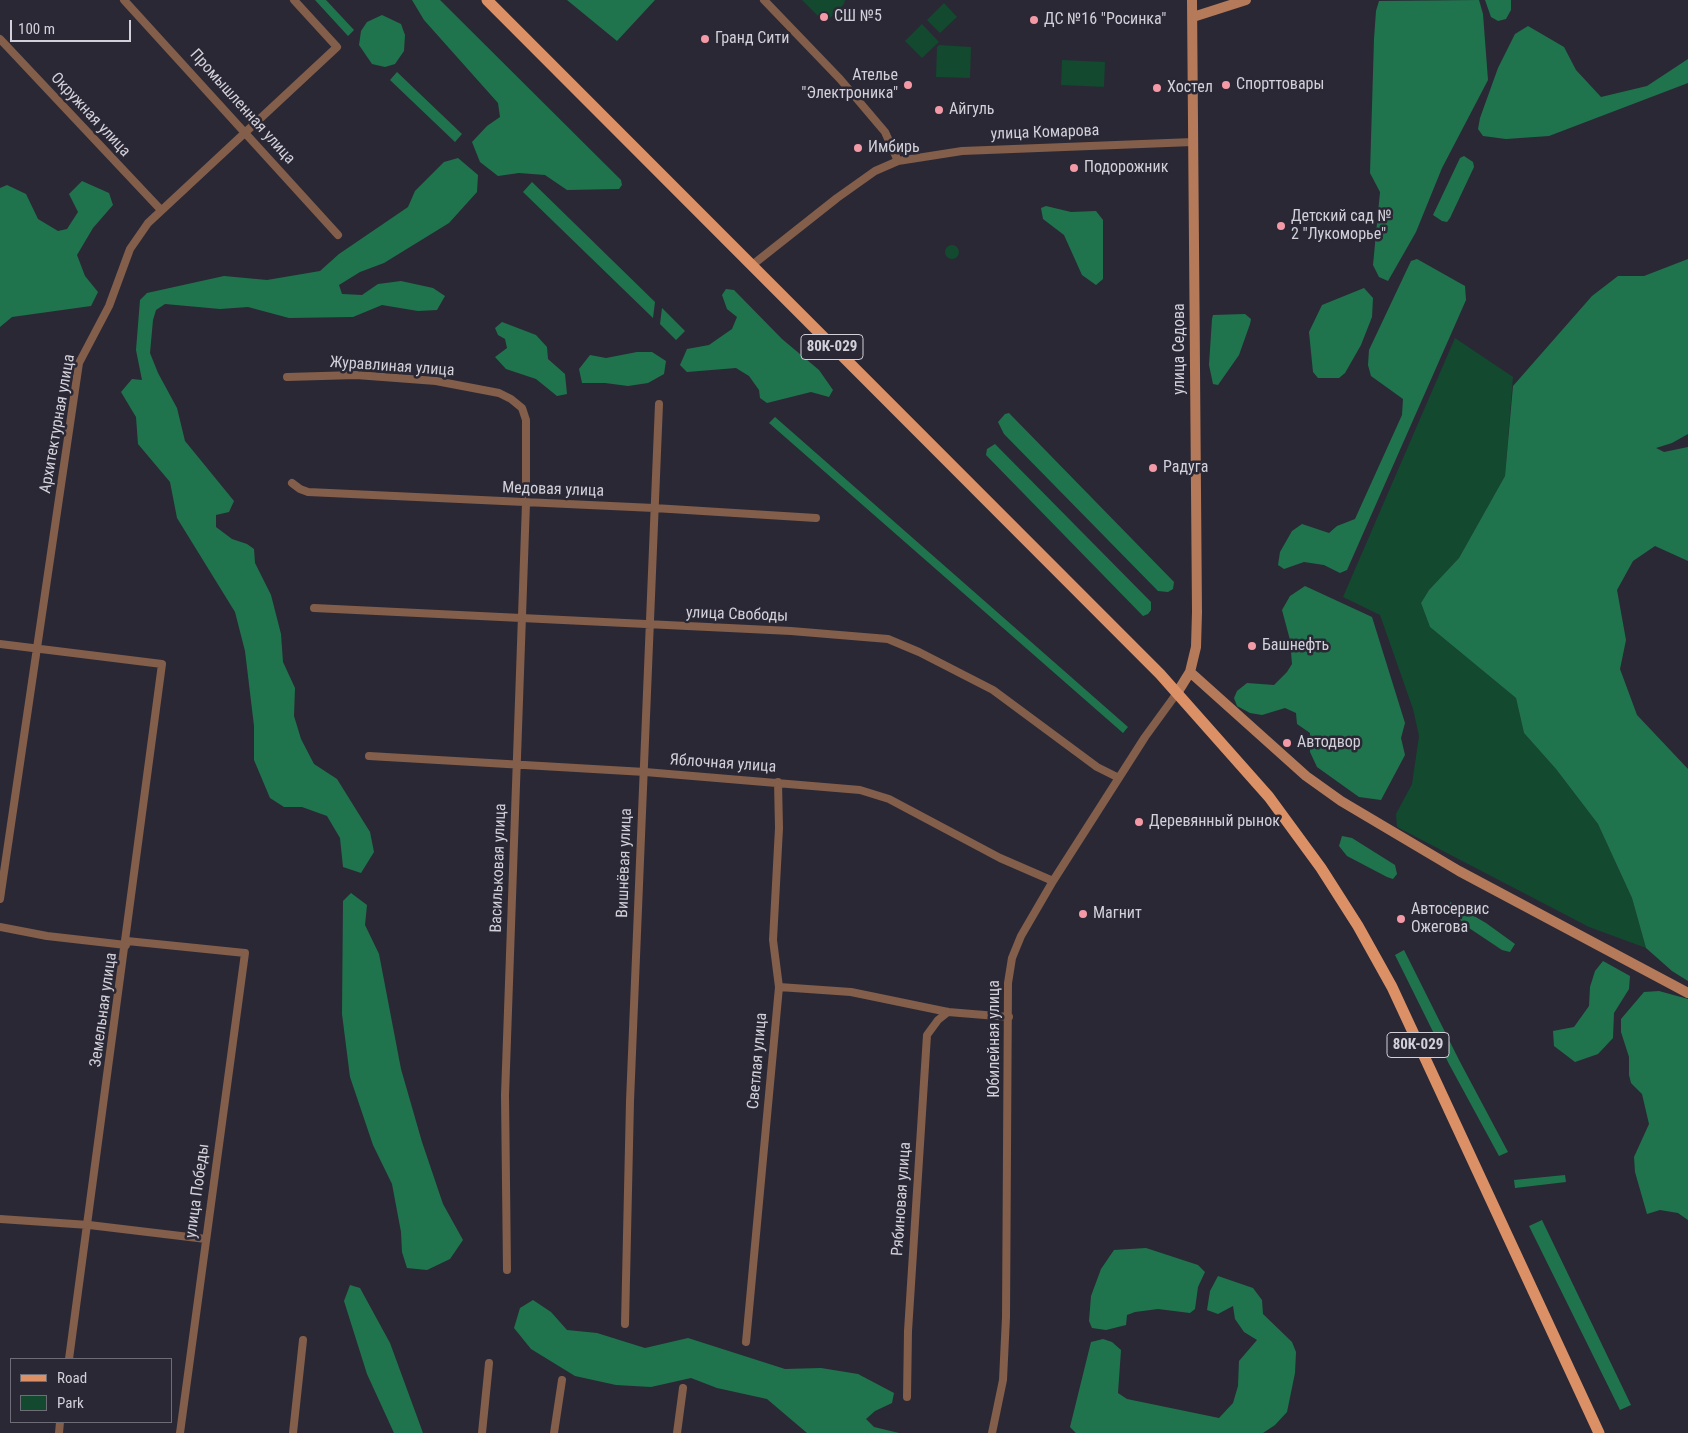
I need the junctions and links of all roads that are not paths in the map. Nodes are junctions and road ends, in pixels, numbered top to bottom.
1 (124, 0) edge
2 (294, 0) edge
3 (487, 0) edge
4 (764, 0) edge
5 (1192, 0) edge
6 (1246, 0) edge
7 (1193, 17) junction
8 (0, 39) edge
9 (246, 131) junction
10 (1194, 142) junction
11 (898, 161) junction
12 (161, 210) junction
13 (338, 234) dead end
14 (751, 266) junction
15 (287, 377) dead end
16 (659, 404) dead end
17 (527, 466) joint
18 (292, 483) dead end
19 (526, 503) junction
20 (654, 508) junction
21 (816, 518) dead end
22 (314, 608) dead end
23 (522, 620) junction
24 (651, 625) junction
25 (0, 644) edge
26 (36, 648) junction
27 (1190, 672) junction
28 (1177, 693) junction
29 (369, 756) dead end
30 (516, 765) junction
31 (645, 772) junction
32 (1119, 778) junction
33 (778, 782) junction
34 (1053, 881) junction
35 (0, 899) edge
36 (0, 927) edge
37 (126, 943) junction
38 (779, 987) junction
39 (1688, 993) edge
40 (948, 1012) junction
41 (1009, 1016) junction
42 (0, 1219) edge
43 (89, 1225) junction
44 (206, 1239) junction
45 (507, 1270) dead end
46 (625, 1324) dead end
47 (303, 1340) dead end
48 (746, 1342) dead end
49 (70, 1358) edge
50 (489, 1363) dead end
51 (562, 1380) dead end
52 (683, 1388) dead end
53 (907, 1397) dead end
54 (180, 1433) edge
55 (293, 1433) edge
56 (482, 1433) edge
57 (554, 1433) edge
58 (677, 1433) edge
59 (992, 1433) edge
60 (1599, 1433) edge

1 - 9 street, Промышленная улица
2 - 9 street, Архитектурная улица
3 - 14 main road, 80К-029
4 - 11 street
5 - 7 main road, улица Седова
6 - 7 main road
7 - 10 main road, улица Седова
8 - 12 street, Окружная улица
9 - 12 street, Архитектурная улица
9 - 13 street, Промышленная улица
10 - 11 street, улица Комарова
10 - 27 main road, улица Седова
11 - 14 street, улица Комарова
12 - 26 street, Архитектурная улица
14 - 28 main road, 80К-029
15 - 17 street, Журавлиная улица
16 - 20 street, Вишнёвая улица
17 - 19 street, Васильковая улица
18 - 19 street, Медовая улица
19 - 20 street, Медовая улица
19 - 23 street, Васильковая улица
20 - 21 street, Медовая улица
20 - 24 street, Вишнёвая улица
22 - 23 street, улица Свободы
23 - 24 street, улица Свободы
23 - 30 street, Васильковая улица
24 - 31 street, Вишнёвая улица
24 - 32 street, улица Свободы
25 - 26 street
26 - 35 street, Архитектурная улица
26 - 37 street, Земельная улица
27 - 28 main road, улица Седова
27 - 39 main road
28 - 32 street, Юбилейная улица
28 - 60 main road, 80К-029
29 - 30 street, Яблочная улица
30 - 31 street, Яблочная улица
30 - 45 street, Васильковая улица
31 - 33 street, Яблочная улица
31 - 46 street, Вишнёвая улица
32 - 34 street, Юбилейная улица
33 - 34 street, Яблочная улица
33 - 38 street, Светлая улица
34 - 41 street, Юбилейная улица
36 - 37 street
37 - 43 street, Земельная улица
37 - 44 street, улица Победы
38 - 40 street
38 - 48 street, Светлая улица
40 - 41 street
40 - 53 street, Рябиновая улица
41 - 59 street, Юбилейная улица
42 - 43 street
43 - 44 street
43 - 49 street, Земельная улица
44 - 54 street, улица Победы
47 - 55 street
50 - 56 street
51 - 57 street
52 - 58 street

